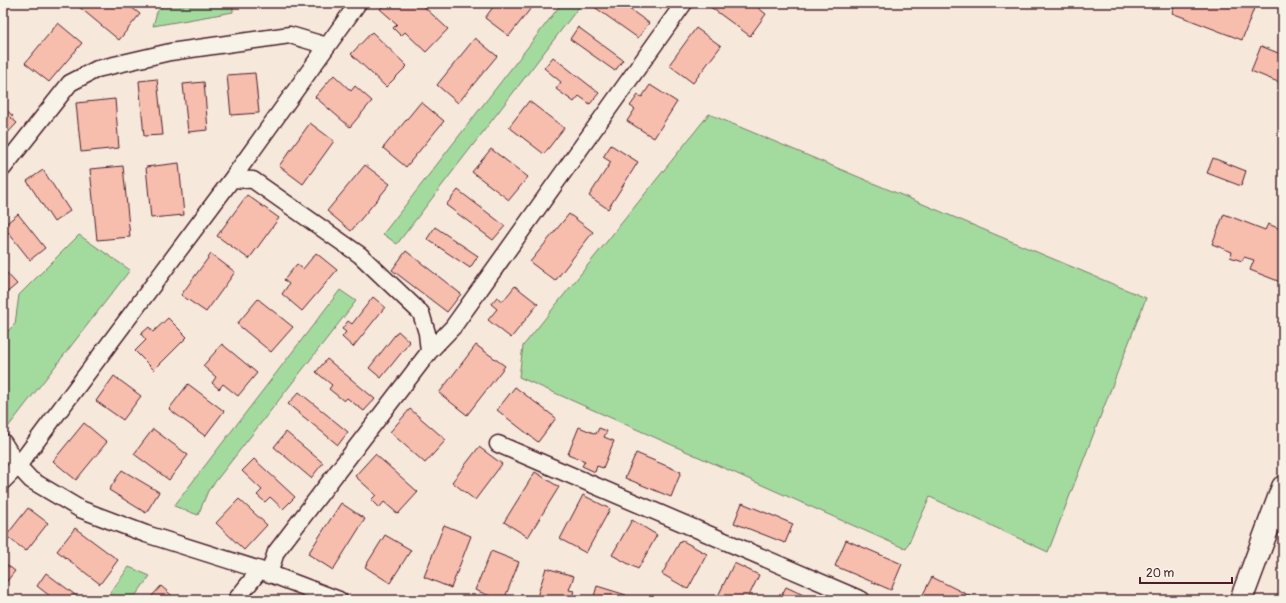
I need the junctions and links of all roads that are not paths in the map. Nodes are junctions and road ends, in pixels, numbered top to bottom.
1 (358, 3) edge
2 (684, 3) edge
3 (327, 46) junction
4 (3, 168) edge
5 (232, 179) junction
6 (429, 352) junction
7 (3, 442) edge
8 (498, 444) dead end
9 (18, 466) junction
10 (3, 481) edge
11 (1283, 487) edge
12 (264, 572) junction
13 (236, 600) edge
14 (339, 600) edge
15 (862, 600) edge
16 (1241, 600) edge

1 - 3 lane
2 - 6 lane
3 - 4 lane
3 - 5 lane
5 - 6 lane
5 - 9 lane
6 - 12 lane
7 - 9 lane
8 - 15 lane
9 - 10 lane
9 - 12 lane
11 - 16 main road
12 - 13 lane
12 - 14 lane

